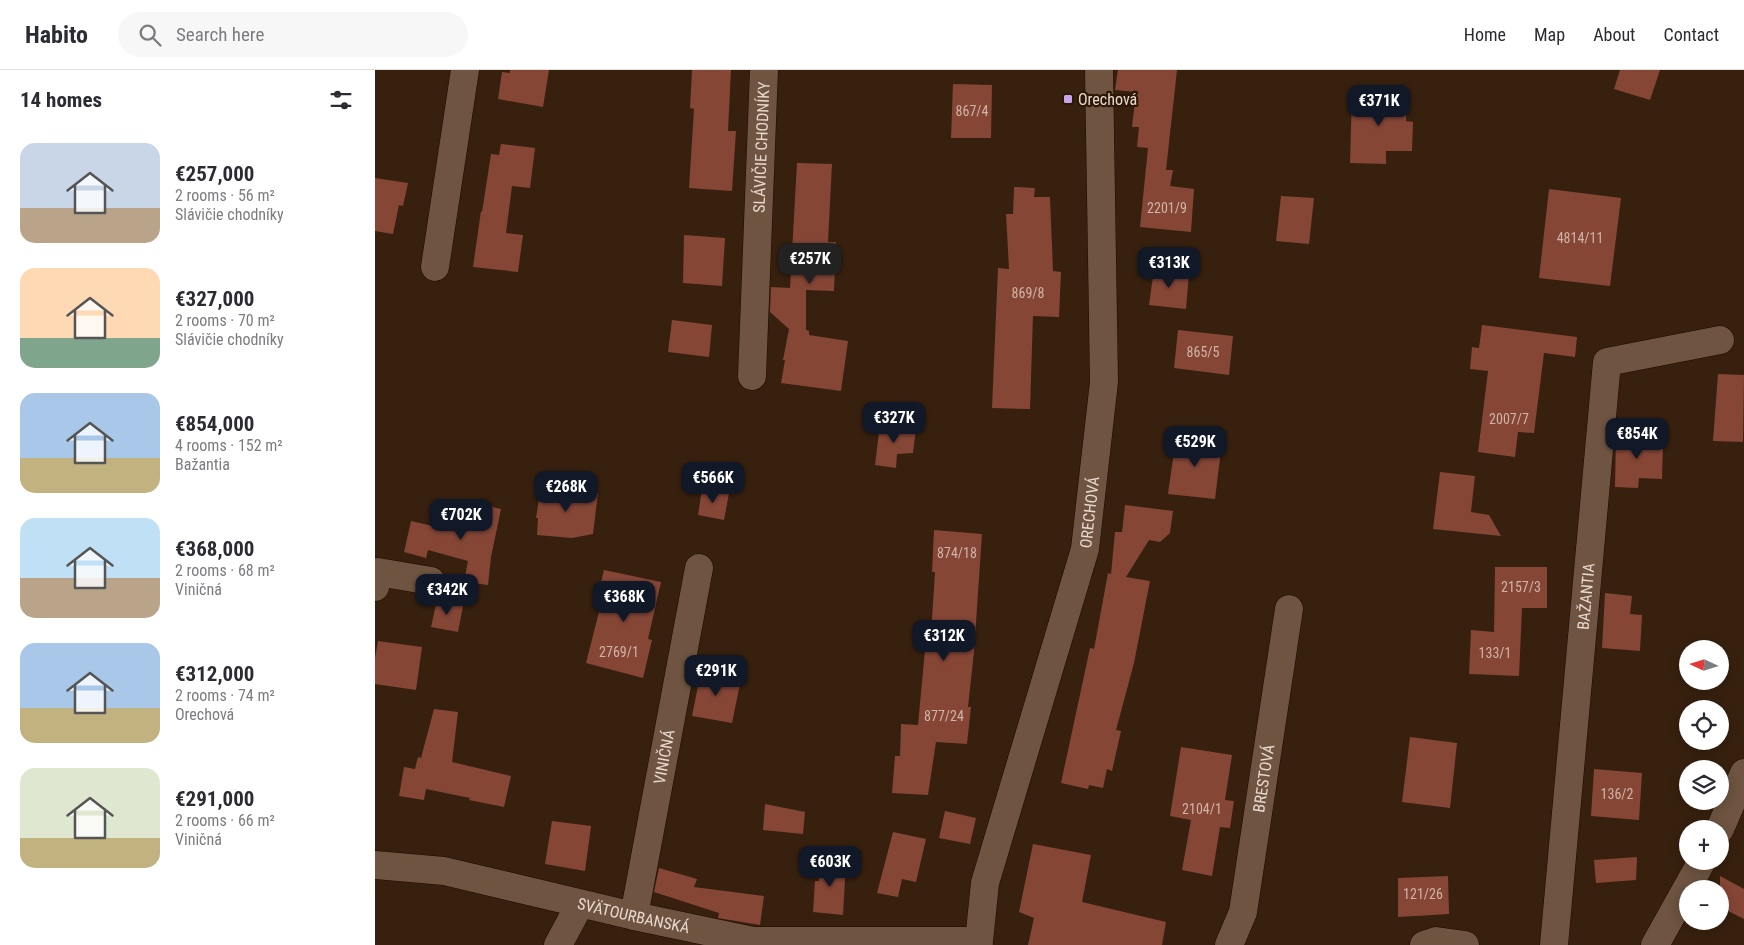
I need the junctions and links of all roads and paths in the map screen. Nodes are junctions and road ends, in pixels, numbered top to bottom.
1 (465, 70) edge
2 (764, 70) edge
3 (1099, 70) edge
4 (435, 267) dead end
5 (1720, 340) dead end
6 (752, 376) dead end
7 (699, 568) dead end
8 (431, 580) dead end
9 (375, 588) edge
10 (1289, 609) dead end
11 (1744, 773) edge
12 (1724, 820) edge
13 (375, 865) edge
14 (1696, 870) edge
15 (580, 904) junction
16 (634, 916) junction
17 (980, 943) edge
18 (1434, 944) edge
19 (558, 945) edge
20 (1229, 945) edge
21 (1465, 945) edge
22 (1554, 945) edge
23 (1655, 945) edge

1 - 4 street
2 - 6 street, SLÁVIČIE CHODNÍKY
3 - 17 street, ORECHOVÁ
5 - 22 street, BAŽANTIA
7 - 16 street, VINIČNÁ
8 - 9 street
10 - 20 street, BRESTOVÁ
11 - 12 street
13 - 15 street, SVÄTOURBANSKÁ
14 - 23 street
15 - 16 street, SVÄTOURBANSKÁ
15 - 19 street
16 - 17 street, SVÄTOURBANSKÁ
18 - 21 street

